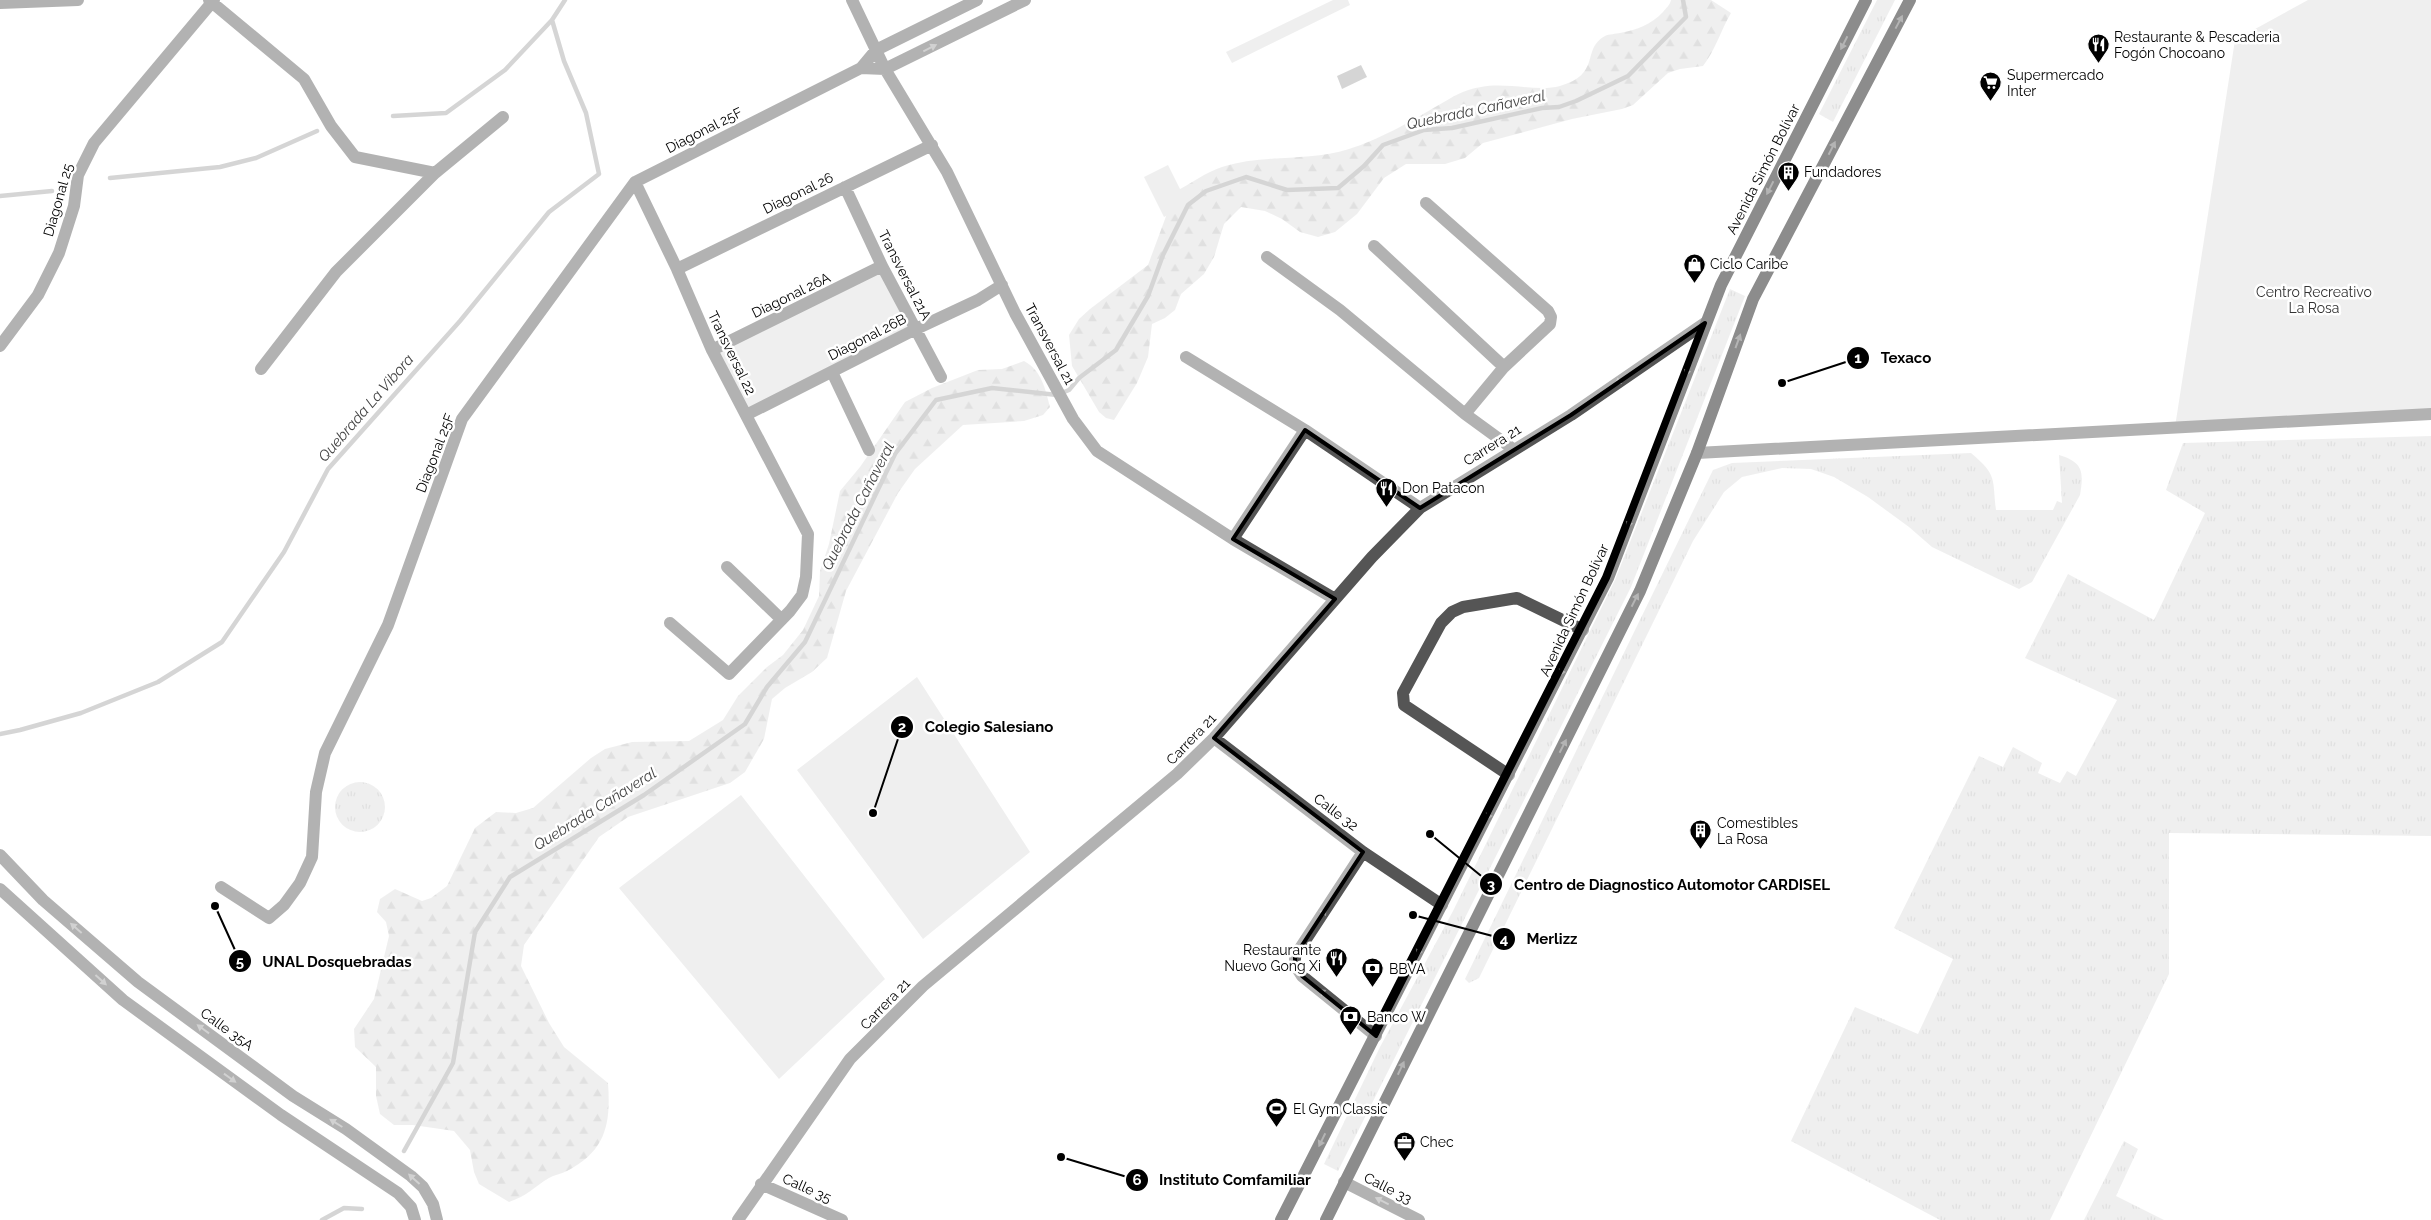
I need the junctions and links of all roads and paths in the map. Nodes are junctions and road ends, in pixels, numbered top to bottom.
1 (78, 0) edge
2 (212, 0) edge
3 (852, 0) edge
4 (977, 0) edge
5 (1025, 0) edge
6 (1866, 0) edge
7 (1910, 0) edge
8 (0, 3) edge
9 (876, 50) junction
10 (861, 68) junction
11 (886, 69) junction
12 (503, 117) dead end
13 (932, 145) junction
14 (435, 173) junction
15 (635, 182) junction
16 (845, 187) junction
17 (1426, 203) dead end
18 (1374, 246) dead end
19 (1267, 257) dead end
20 (882, 266) junction
21 (678, 269) junction
22 (1002, 285) junction
23 (1705, 323) junction
24 (916, 329) junction
25 (0, 346) edge
26 (712, 350) junction
27 (1186, 357) dead end
28 (1504, 367) junction
29 (261, 369) dead end
30 (832, 372) junction
31 (941, 377) dead end
32 (1464, 414) junction
33 (2431, 414) edge
34 (746, 415) junction
35 (1305, 430) junction
36 (1513, 449) junction
37 (869, 450) dead end
38 (1697, 453) junction
39 (1420, 508) junction
40 (1233, 539) junction
41 (727, 567) dead end
42 (1335, 599) junction
43 (781, 620) junction
44 (670, 623) dead end
45 (1583, 630) junction
46 (1214, 738) junction
47 (1509, 776) junction
48 (1363, 852) junction
49 (0, 855) edge
50 (221, 887) dead end
51 (0, 889) edge
52 (1442, 905) junction
53 (1376, 1036) junction
54 (293, 1096) junction
55 (282, 1115) junction
56 (1344, 1182) junction
57 (761, 1184) junction
58 (415, 1220) edge
59 (437, 1220) edge
60 (738, 1220) edge
61 (842, 1220) edge
62 (1281, 1220) edge
63 (1326, 1220) edge
64 (1419, 1220) edge

1 - 8 street
2 - 14 street
2 - 25 street, Diagonal 25
3 - 9 street, Transversal 21
4 - 9 street, Diagonal 25F
11 -> 5 street, Diagonal 25F
6 -> 23 main road, Avenida Simón Bolívar
38 -> 7 main road
9 - 10 street, Diagonal 25F
9 - 11 street, Transversal 21
10 - 11 street, Diagonal 25F
10 - 15 street, Diagonal 25F
11 - 13 street, Transversal 21
12 - 14 street
13 - 16 street, Diagonal 26
13 - 22 street, Transversal 21
14 - 29 street
15 - 21 street, Transversal 22
15 - 50 street, Diagonal 25F
16 - 20 street, Transversal 21A
16 - 21 street, Diagonal 26
17 - 28 street
18 - 28 street
19 - 32 street
20 - 24 street, Transversal 21A
20 - 26 street, Diagonal 26A
21 - 26 street, Transversal 22
22 - 24 street, Diagonal 26B
22 - 40 street, Transversal 21
23 -> 36 street, Carrera 21
23 -> 45 main road, Avenida Simón Bolívar
24 - 30 street, Diagonal 26B
24 - 31 street, Transversal 21A
26 - 34 street, Transversal 22
27 - 35 street
28 - 32 street
30 - 34 street, Diagonal 26B
30 - 37 street
32 - 36 street
33 - 38 street
34 - 43 street, Transversal 22
35 - 39 street
35 - 40 street
36 - 39 street, Carrera 21
56 -> 38 main road
39 - 42 street, Carrera 21
40 - 42 street, Transversal 21
41 - 43 street
42 - 46 street, Carrera 21
43 - 44 street
45 -> 47 main road, Avenida Simón Bolívar
45 - 47 street
46 - 48 street, Calle 32
46 - 57 street, Carrera 21
47 -> 52 main road, Avenida Simón Bolívar
48 - 52 street, Calle 32
53 -> 48 street
54 -> 49 street, Calle 35A
51 -> 55 street
52 -> 53 main road, Avenida Simón Bolívar
53 -> 62 main road, Avenida Simón Bolívar
54 - 55 street
59 -> 54 street, Calle 35A
55 - 58 street
56 - 63 main road
64 -> 56 street, Calle 33
57 - 60 street, Carrera 21
57 - 61 street, Calle 35

